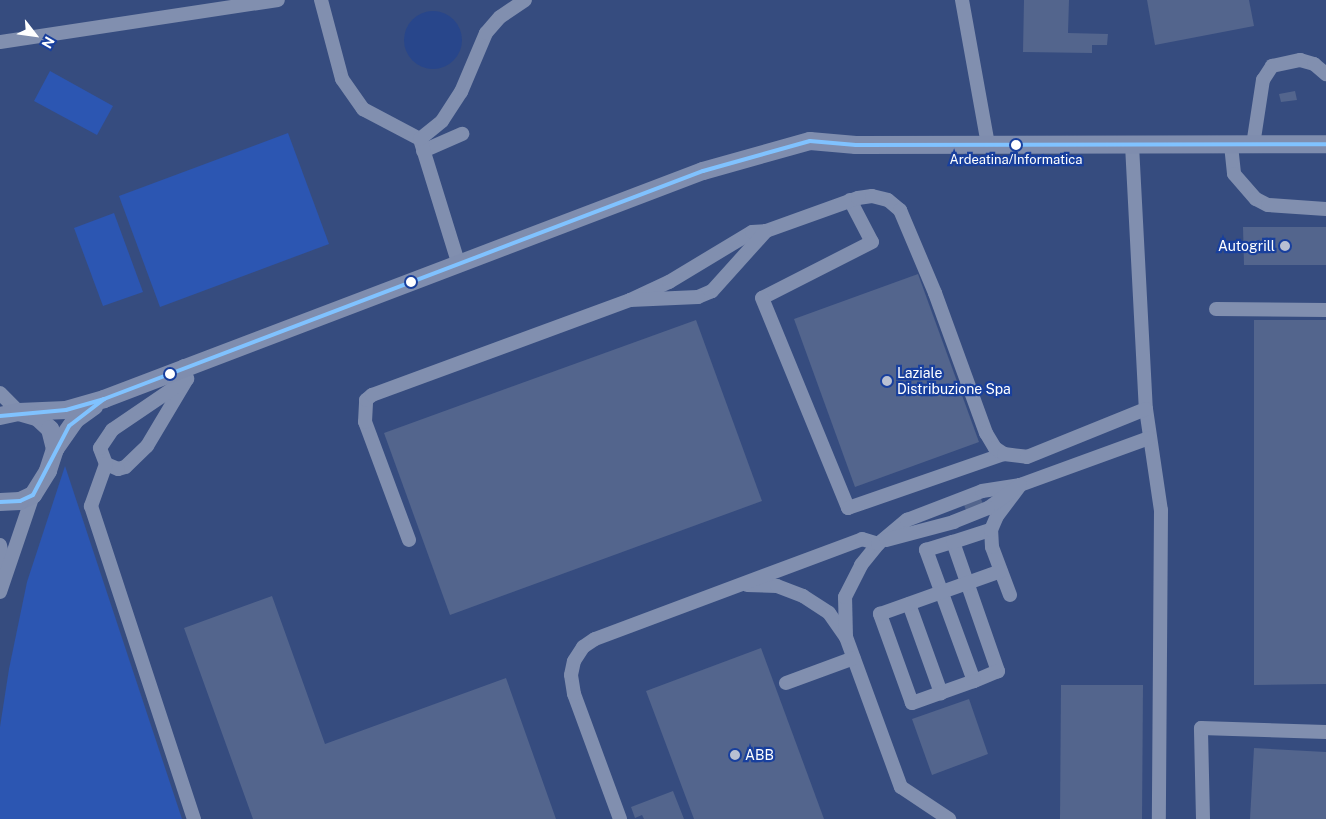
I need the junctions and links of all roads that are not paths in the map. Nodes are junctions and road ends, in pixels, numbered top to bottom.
1 (278, 0) edge
2 (321, 0) edge
3 (525, 0) edge
4 (962, 0) edge
5 (0, 42) edge
6 (1326, 74) edge
7 (462, 134) dead end
8 (988, 144) junction
9 (1326, 144) edge
10 (422, 145) junction
11 (1132, 145) junction
12 (1231, 145) junction
13 (1253, 145) junction
14 (850, 200) junction
15 (1326, 209) edge
16 (766, 231) junction
17 (458, 262) junction
18 (630, 300) junction
19 (1216, 309) dead end
20 (1326, 310) edge
21 (185, 373) junction
22 (0, 393) edge
23 (104, 399) junction
24 (1146, 409) junction
25 (19, 412) junction
26 (0, 416) edge
27 (1149, 438) junction
28 (55, 449) junction
29 (1004, 454) junction
30 (106, 464) junction
31 (1020, 485) junction
32 (33, 494) junction
33 (0, 502) edge
34 (991, 530) junction
35 (409, 540) dead end
36 (882, 542) junction
37 (953, 542) junction
38 (0, 545) edge
39 (5, 571) junction
40 (1001, 571) junction
41 (967, 583) junction
42 (739, 585) junction
43 (0, 592) edge
44 (941, 592) junction
45 (1010, 595) dead end
46 (909, 604) junction
47 (846, 637) junction
48 (854, 658) junction
49 (974, 681) junction
50 (786, 683) dead end
51 (941, 693) junction
52 (1326, 732) edge
53 (194, 819) edge
54 (620, 819) edge
55 (948, 819) edge
56 (1159, 819) edge
57 (1203, 819) edge

1 - 5 street
2 - 10 street
3 - 10 street
4 - 8 street
6 - 13 street
7 - 10 street
8 - 11 main road
8 - 17 main road
9 - 13 main road
10 - 17 street
11 - 12 main road
11 - 24 street
12 - 13 main road
12 - 15 street
14 - 16 street
14 - 29 street
14 - 29 street
16 - 18 street
16 - 18 street
17 - 21 main road
18 - 35 street
19 - 20 street
21 - 23 main road
21 - 30 street
21 - 30 street
22 - 25 street
23 - 25 main road
23 - 28 main road
24 - 27 street
24 - 29 street
25 - 26 main road
25 - 28 main road
27 - 31 street
27 - 56 street
28 - 32 main road
30 - 53 street
31 - 34 street
31 - 36 street
32 - 33 main road
32 - 39 street
34 - 37 street
34 - 40 street
36 - 42 street
36 - 47 street
37 - 41 street
37 - 44 street
38 - 39 street
39 - 43 street
40 - 41 street
40 - 45 street
41 - 44 street
41 - 49 street
42 - 47 street
42 - 54 street
44 - 46 street
44 - 49 street
46 - 51 street
46 - 51 street
47 - 48 street
48 - 50 street
48 - 55 street
49 - 51 street
52 - 57 street

